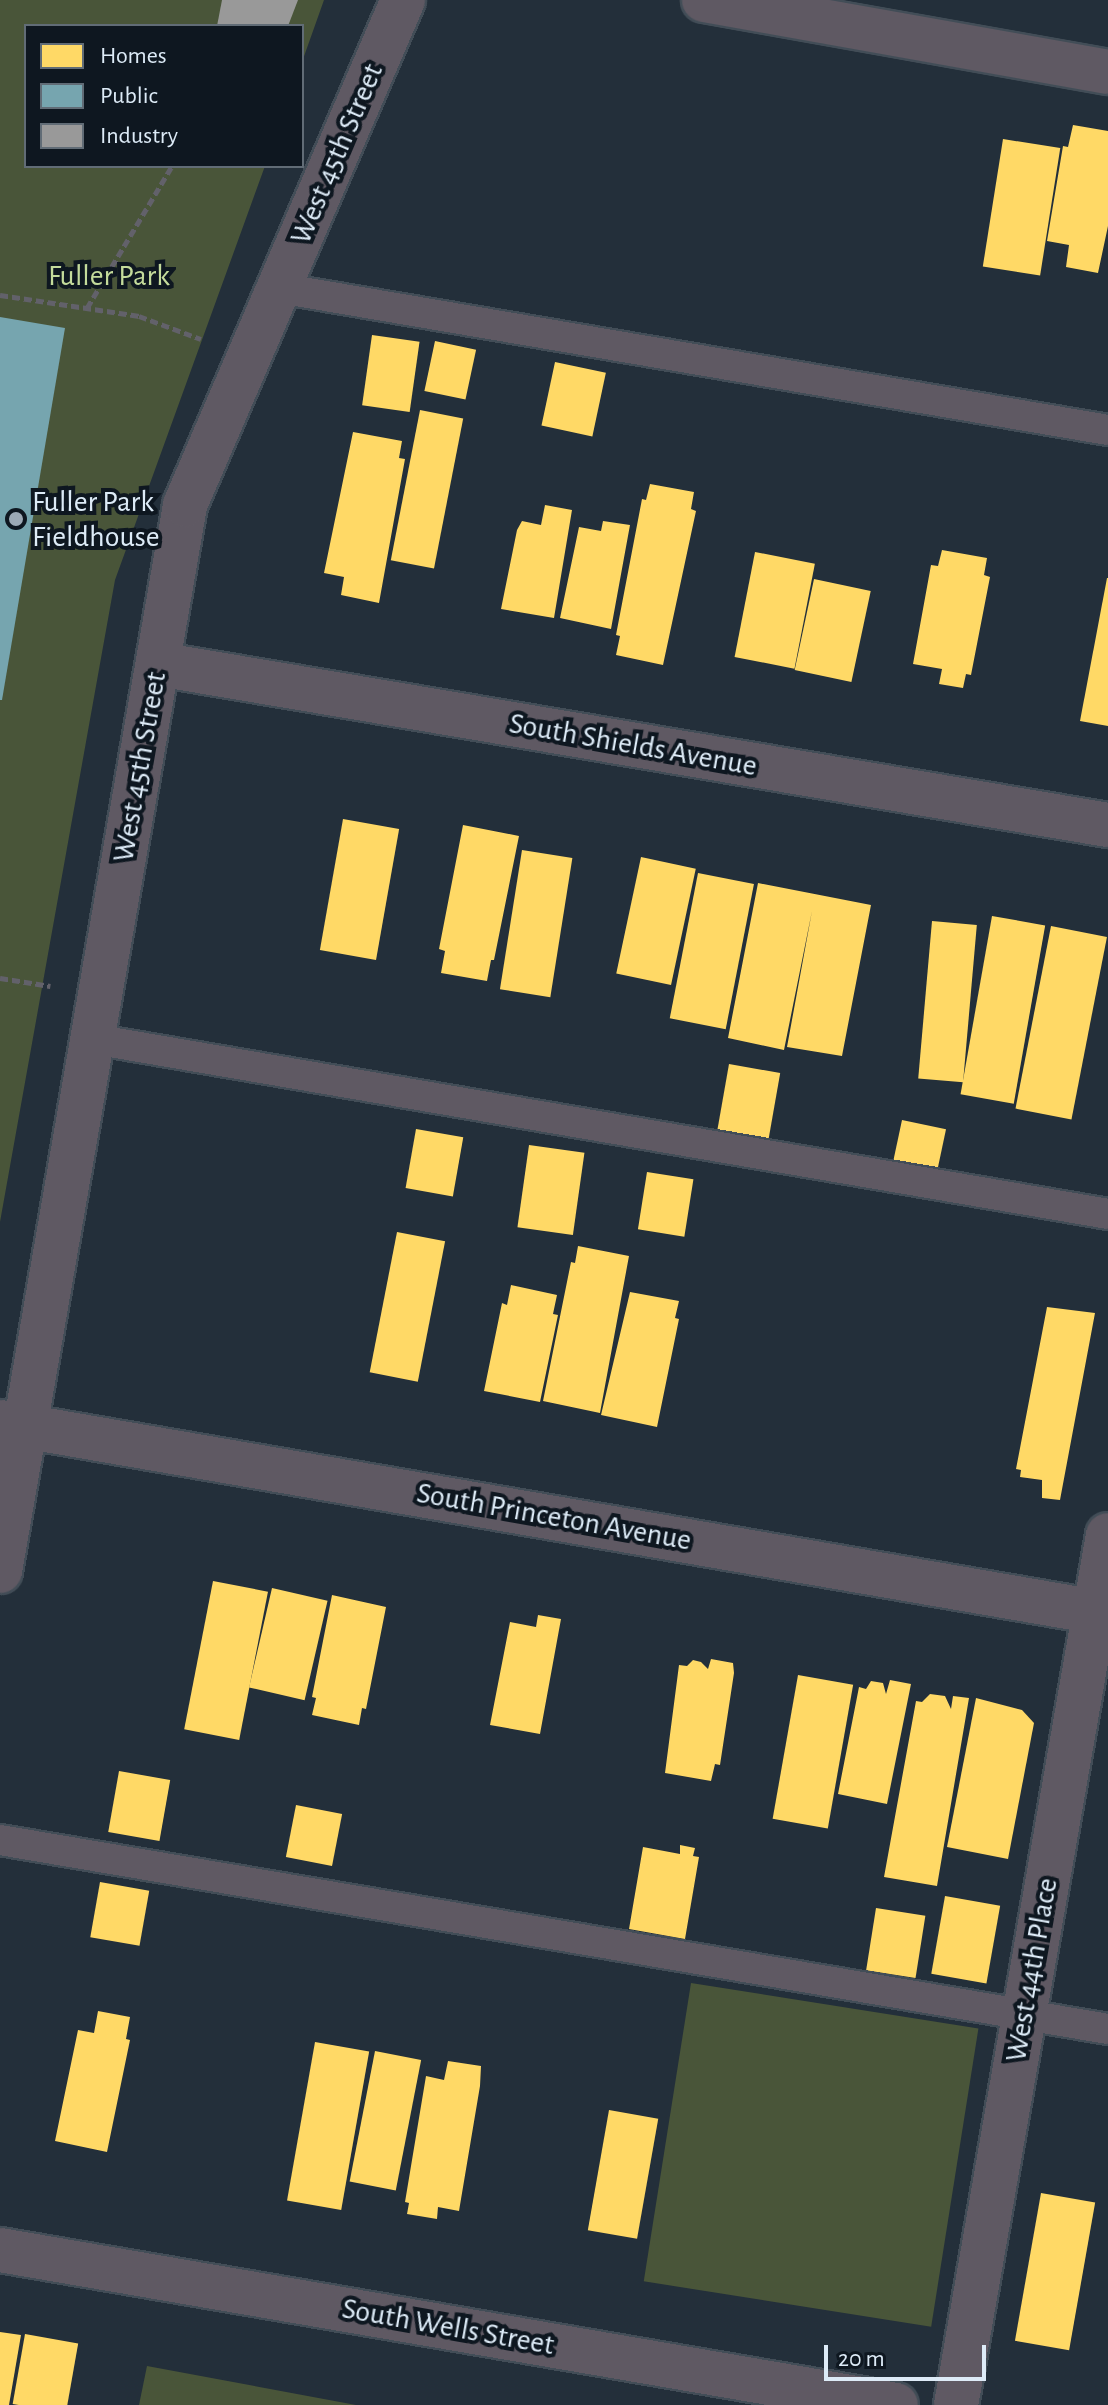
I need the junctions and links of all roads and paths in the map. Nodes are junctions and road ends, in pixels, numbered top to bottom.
1 (403, 0) edge
2 (704, 0) edge
3 (1108, 72) edge
4 (171, 168) edge
5 (279, 288) junction
6 (0, 295) edge
7 (87, 308) junction
8 (209, 342) dead end
9 (1108, 430) edge
10 (158, 664) junction
11 (1108, 825) edge
12 (0, 978) edge
13 (60, 987) dead end
14 (93, 1039) junction
15 (1108, 1214) edge
16 (13, 1424) edge
17 (1108, 1535) edge
18 (0, 1571) edge
19 (1101, 1612) edge
20 (0, 1840) edge
21 (1024, 2014) junction
22 (1108, 2029) edge
23 (0, 2250) edge
24 (896, 2405) edge
25 (956, 2405) edge

1 - 5 street, West 45th Street
2 - 3 street
4 - 7 path
5 - 9 lane
5 - 10 street, West 45th Street
6 - 7 path
7 - 8 path
10 - 11 street, South Shields Avenue
10 - 14 street, West 45th Street
12 - 13 path
14 - 15 lane
14 - 16 street, West 45th Street
16 - 18 street, West 45th Street
16 - 19 street, South Princeton Avenue
17 - 19 street, West 44th Place
19 - 21 street, West 44th Place
20 - 21 lane
21 - 22 lane
21 - 25 street, West 44th Place
23 - 24 street, South Wells Street

